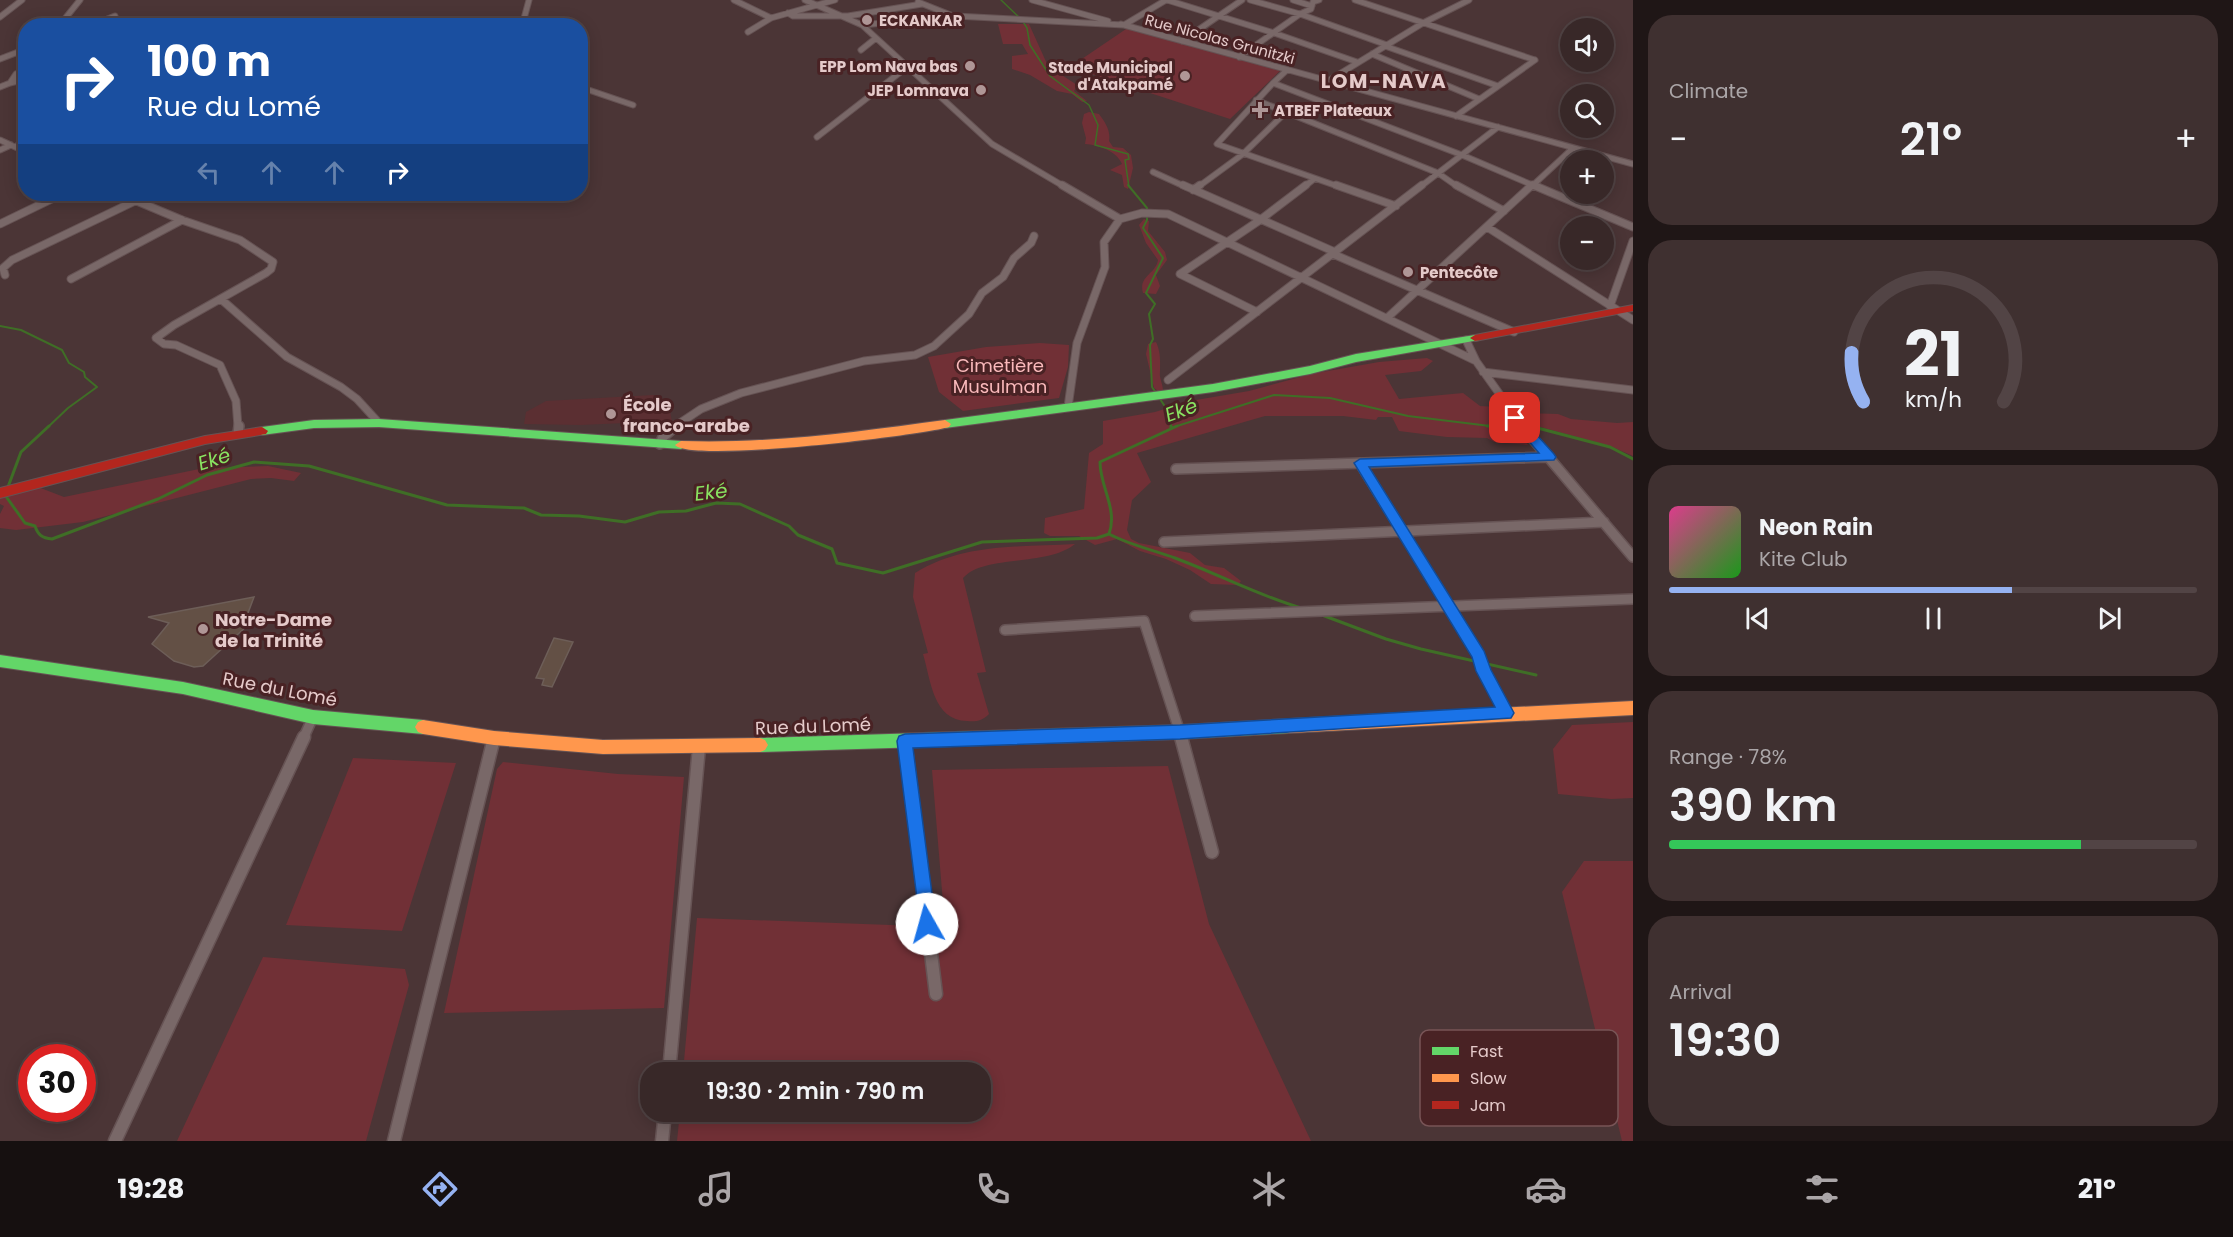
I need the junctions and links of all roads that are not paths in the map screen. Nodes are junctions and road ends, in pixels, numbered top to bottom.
1 (22, 0) edge
2 (80, 0) edge
3 (529, 0) edge
4 (734, 0) edge
5 (805, 0) edge
6 (835, 0) edge
7 (914, 0) edge
8 (1032, 0) edge
9 (1166, 0) edge
10 (1242, 0) edge
11 (1250, 0) edge
12 (1293, 0) edge
13 (1318, 0) edge
14 (1357, 0) edge
15 (1469, 0) edge
16 (1049, 2) edge
17 (922, 4) junction
18 (815, 6) junction
19 (1312, 6) junction
20 (788, 13) junction
21 (1300, 14) junction
22 (115, 16) dead end
23 (848, 16) junction
24 (955, 16) junction
25 (1217, 16) junction
26 (0, 17) edge
27 (65, 18) edge
28 (110, 18) edge
29 (524, 18) edge
30 (771, 18) junction
31 (1424, 23) junction
32 (862, 25) junction
33 (1124, 25) junction
34 (748, 32) dead end
35 (1274, 33) junction
36 (876, 39) junction
37 (1182, 41) junction
38 (1386, 45) junction
39 (861, 50) dead end
40 (18, 52) edge
41 (1372, 54) junction
42 (1239, 57) junction
43 (0, 58) edge
44 (1357, 62) junction
45 (907, 67) junction
46 (1287, 70) junction
47 (16, 74) dead end
48 (18, 81) edge
49 (1328, 81) junction
50 (10, 83) junction
51 (1273, 83) junction
52 (1498, 86) junction
53 (0, 87) edge
54 (588, 90) edge
55 (1479, 99) junction
56 (1256, 100) junction
57 (633, 105) dead end
58 (1286, 112) junction
59 (1456, 116) junction
60 (1498, 127) junction
61 (817, 137) dead end
62 (0, 140) edge
63 (18, 143) edge
64 (14, 146) junction
65 (18, 148) edge
66 (1573, 148) junction
67 (0, 150) edge
68 (1243, 154) junction
69 (1462, 155) junction
70 (1633, 165) edge
71 (1153, 172) dead end
72 (1438, 173) junction
73 (1314, 179) junction
74 (1533, 184) junction
75 (1193, 190) junction
76 (48, 201) edge
77 (135, 201) joint
78 (1396, 206) junction
79 (1504, 211) junction
80 (1120, 219) junction
81 (182, 220) junction
82 (1260, 220) junction
83 (0, 224) edge
84 (1487, 227) junction
85 (1633, 227) edge
86 (1034, 236) dead end
87 (1633, 241) edge
88 (1228, 242) junction
89 (1334, 253) junction
90 (4, 275) dead end
91 (1302, 278) junction
92 (71, 279) dead end
93 (1418, 290) junction
94 (222, 300) junction
95 (1614, 308) junction
96 (1633, 308) edge
97 (1257, 312) junction
98 (1387, 318) junction
99 (1633, 320) edge
100 (1514, 332) junction
101 (1466, 340) junction
102 (1440, 345) junction
103 (1476, 361) junction
104 (1483, 372) junction
105 (1168, 380) dead end
106 (1629, 389) edge
107 (1633, 398) edge
108 (1068, 407) junction
109 (379, 423) junction
110 (238, 434) junction
111 (660, 444) junction
112 (1549, 457) junction
113 (1360, 463) junction
114 (1176, 469) dead end
115 (0, 493) edge
116 (1604, 522) junction
117 (1402, 531) junction
118 (1164, 542) dead end
119 (1633, 556) edge
120 (1633, 599) edge
121 (1448, 606) junction
122 (1195, 616) dead end
123 (1005, 630) dead end
124 (0, 661) edge
125 (1633, 708) edge
126 (1506, 713) junction
127 (313, 717) junction
128 (1180, 732) junction
129 (494, 738) junction
130 (905, 741) junction
131 (699, 747) junction
132 (1212, 852) dead end
133 (936, 994) dead end
134 (670, 1062) edge
135 (664, 1122) edge
136 (115, 1141) edge
137 (394, 1141) edge
138 (662, 1141) edge

1 - 26 street
2 - 27 street
3 - 29 street
4 - 30 street
5 - 18 street
6 - 18 street
7 - 17 street
8 - 16 street
9 - 25 street
9 - 33 street
10 - 25 street
11 - 21 street
12 - 19 street
13 - 19 street
14 - 31 street
15 - 31 street
16 - 33 street
17 - 23 street
17 - 24 street
18 - 20 street
18 - 23 street
19 - 21 street
20 - 23 street
20 - 30 street
21 - 35 street
21 - 38 street
22 - 28 street
23 - 32 street
24 - 32 street, Rue Nicolas Grunitzki
24 - 33 street, Rue Nicolas Grunitzki
25 - 35 street
25 - 37 street
30 - 34 street
31 - 38 street
31 - 52 street
32 - 36 street
33 - 37 street, Rue Nicolas Grunitzki
35 - 42 street
35 - 44 street
36 - 39 street
36 - 45 street
37 - 42 street, Rue Nicolas Grunitzki
38 - 41 street
38 - 52 street
40 - 43 street
41 - 44 street
41 - 55 street
42 - 46 street, Rue Nicolas Grunitzki
44 - 49 street
45 - 61 street
45 - 80 street
46 - 49 street, Rue Nicolas Grunitzki
46 - 51 street
47 - 50 street
48 - 50 street
49 - 59 street, Rue Nicolas Grunitzki
50 - 53 street
51 - 56 street
51 - 69 street
52 - 55 street
54 - 57 street
55 - 59 street
56 - 58 street
56 - 68 street
58 - 68 street
58 - 72 street
59 - 60 street, Rue Nicolas Grunitzki
60 - 66 street, Rue Nicolas Grunitzki
60 - 69 street
62 - 64 street
63 - 64 street
64 - 65 street
64 - 67 street
66 - 70 street, Rue Nicolas Grunitzki
66 - 74 street
68 - 73 street
68 - 75 street
69 - 72 street
69 - 74 street
71 - 75 street
72 - 78 street
72 - 79 street
73 - 78 street
73 - 82 street
74 - 79 street
74 - 85 street
75 - 82 street
76 - 83 street
77 - 81 street
77 - 90 street
78 - 89 street
79 - 84 street
80 - 88 street
80 - 108 street
81 - 92 street
81 - 94 street
82 - 88 street
82 - 89 street
84 - 93 street
84 - 95 street
86 - 111 street
87 - 95 street
88 - 91 street
88 - 97 street
89 - 91 street
89 - 93 street
91 - 97 street
91 - 98 street
93 - 98 street
93 - 100 street
94 - 109 street
94 - 110 street
95 - 96 street
95 - 99 street
95 - 100 street
97 - 105 street
98 - 102 street
100 - 101 street
101 - 102 street
101 - 103 street
102 - 103 street
102 - 108 street
103 - 104 street
104 - 106 street
104 - 112 street
106 - 107 street
108 - 111 street
109 - 110 street
109 - 111 street
110 - 115 street
112 - 113 street
112 - 116 street
113 - 114 street
113 - 117 street
116 - 117 street
116 - 119 street
117 - 118 street
117 - 121 street
120 - 121 street
121 - 122 street
121 - 126 street
123 - 128 street
124 - 127 street, Rue du Lomé
125 - 126 street, Rue du Lomé
126 - 128 street, Rue du Lomé
127 - 129 street, Rue du Lomé
127 - 136 street
128 - 130 street, Rue du Lomé
128 - 132 street
129 - 131 street, Rue du Lomé
129 - 137 street
130 - 131 street, Rue du Lomé
130 - 133 street
131 - 134 street
135 - 138 street

